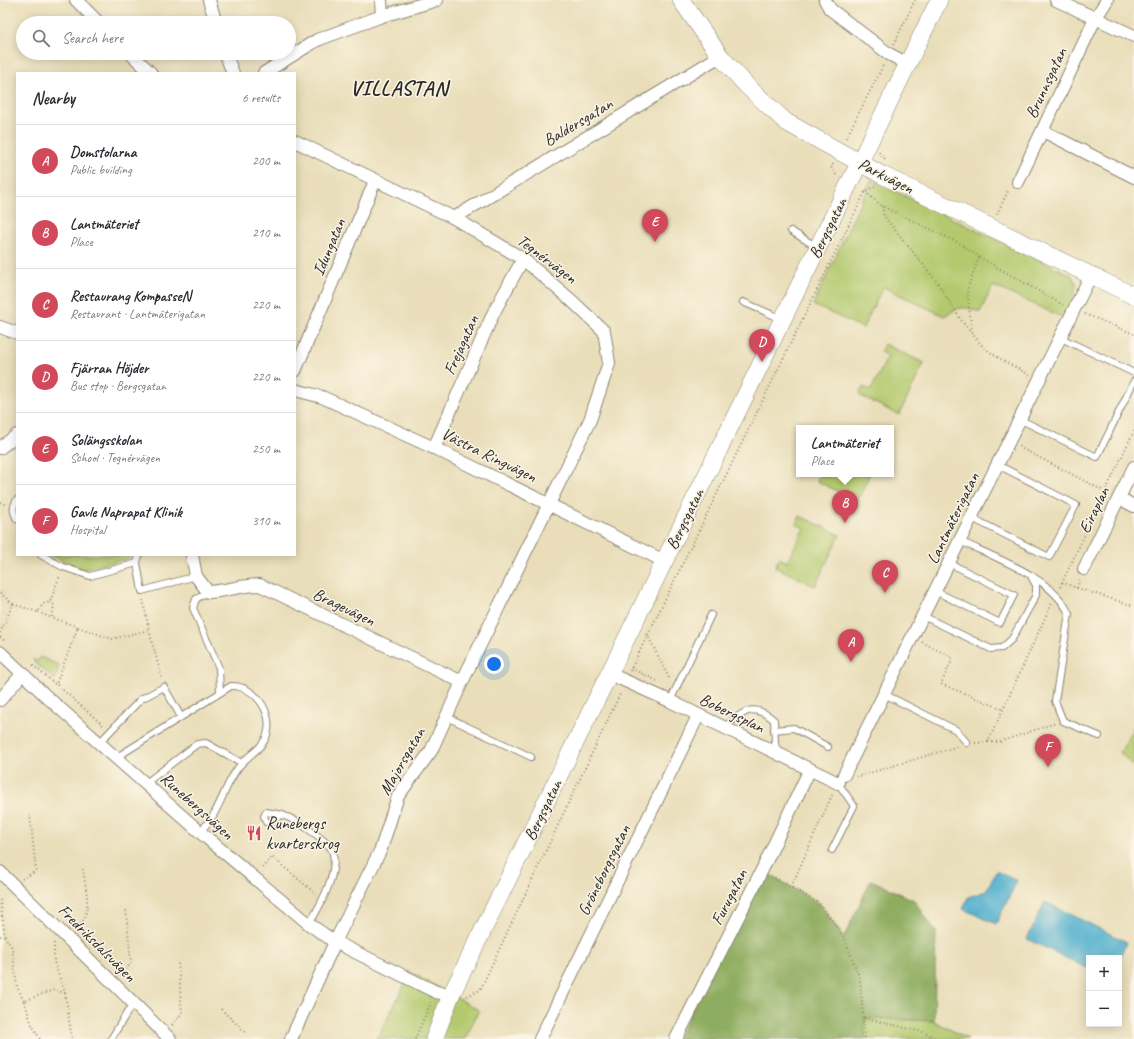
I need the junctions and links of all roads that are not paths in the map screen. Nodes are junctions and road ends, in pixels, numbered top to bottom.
1 (76, 0) edge
2 (209, 0) edge
3 (380, 0) edge
4 (438, 0) edge
5 (681, 0) edge
6 (825, 0) edge
7 (940, 0) edge
8 (1056, 0) edge
9 (1106, 0) edge
10 (92, 16) edge
11 (214, 16) edge
12 (382, 16) junction
13 (1095, 19) junction
14 (1134, 36) edge
15 (296, 53) edge
16 (720, 56) junction
17 (137, 60) edge
18 (228, 60) edge
19 (285, 60) edge
20 (908, 64) junction
21 (150, 72) edge
22 (233, 72) edge
23 (266, 72) edge
24 (1042, 131) junction
25 (296, 142) edge
26 (860, 163) junction
27 (1134, 177) edge
28 (375, 181) junction
29 (1018, 182) road end
30 (454, 218) junction
31 (790, 231) dead end
32 (819, 247) junction
33 (523, 259) junction
34 (1091, 276) junction
35 (1134, 296) edge
36 (743, 302) dead end
37 (783, 320) junction
38 (0, 327) edge
39 (16, 333) edge
40 (1061, 338) junction
41 (296, 369) edge
42 (1134, 373) edge
43 (1134, 381) edge
44 (296, 390) edge
45 (1021, 420) junction
46 (16, 437) edge
47 (0, 448) edge
48 (434, 448) junction
49 (998, 465) junction
50 (1134, 466) edge
51 (1118, 498) junction
52 (16, 502) edge
53 (551, 504) junction
54 (1134, 506) edge
55 (16, 517) edge
56 (972, 518) junction
57 (960, 541) junction
58 (43, 556) edge
59 (140, 556) edge
60 (192, 556) edge
61 (664, 561) junction
62 (137, 563) junction
63 (949, 563) junction
64 (1084, 569) dead end
65 (196, 576) junction
66 (1030, 576) junction
67 (935, 591) junction
68 (208, 592) junction
69 (711, 616) dead end
70 (923, 616) junction
71 (0, 652) edge
72 (23, 673) junction
73 (610, 674) junction
74 (462, 682) junction
75 (220, 692) junction
76 (884, 694) junction
77 (0, 700) edge
78 (670, 701) junction
79 (698, 716) junction
80 (181, 717) junction
81 (447, 717) junction
82 (723, 728) junction
83 (774, 730) junction
84 (1099, 736) dead end
85 (100, 742) junction
86 (967, 743) road end
87 (828, 747) dead end
88 (778, 754) junction
89 (117, 757) junction
90 (531, 757) dead end
91 (242, 763) junction
92 (810, 769) junction
93 (841, 779) junction
94 (146, 783) junction
95 (282, 814) dead end
96 (200, 832) junction
97 (832, 850) dead end
98 (0, 872) edge
99 (309, 924) junction
100 (335, 942) junction
101 (451, 995) junction
102 (133, 1003) junction
103 (167, 1036) edge
104 (111, 1039) edge
105 (291, 1039) edge
106 (434, 1039) edge
107 (540, 1039) edge
108 (676, 1039) edge

1 - 10 street
2 - 11 street
3 - 12 street
4 - 12 street
5 - 16 street, Parkvägen
6 - 20 street
7 - 20 street, Bergsgatan
8 - 13 street
9 - 13 street, Brunnsgatan
12 - 15 street
13 - 14 street
13 - 24 street, Brunnsgatan
16 - 26 street, Parkvägen
16 - 30 street, Baldersgatan
17 - 21 street
18 - 22 street
19 - 23 street
20 - 26 street, Bergsgatan
24 - 27 street
24 - 29 street, Brunnsgatan
25 - 28 street, Tegnérvägen
26 - 32 street, Bergsgatan
26 - 34 street, Parkvägen
28 - 30 street, Tegnérvägen
28 - 41 street, Idungatan
30 - 33 street, Tegnérvägen
31 - 32 lane
32 - 37 street, Bergsgatan
33 - 48 street, Frejagatan
33 - 53 street, Tegnérvägen
34 - 35 street, Parkvägen
34 - 40 street, Lantmäterigatan
36 - 37 lane
37 - 61 street, Bergsgatan
38 - 39 street
40 - 42 lane
40 - 45 street, Lantmäterigatan
43 - 45 lane
44 - 48 street, Västra Ringvägen
45 - 49 street, Lantmäterigatan
46 - 47 street
48 - 53 street, Västra Ringvägen
49 - 56 street, Lantmäterigatan
49 - 56 lane
50 - 51 street, Eiraplan
51 - 54 street
51 - 64 street, Eiraplan
52 - 55 lane
53 - 61 street, Västra Ringvägen
53 - 74 street, Majorsgatan
56 - 57 street, Lantmäterigatan
57 - 63 street, Lantmäterigatan
57 - 66 lane
58 - 62 lane
59 - 62 lane
60 - 65 street
61 - 73 street, Bergsgatan
62 - 65 lane
63 - 67 street, Lantmäterigatan
63 - 67 lane
65 - 68 street
66 - 70 lane
66 - 84 lane
67 - 70 street, Lantmäterigatan
68 - 74 street, Bragevägen
68 - 75 lane
69 - 78 lane
70 - 76 street, Lantmäterigatan
71 - 72 street, Runebergsvägen
72 - 77 street
72 - 85 street, Runebergsvägen
73 - 78 street, Bobergsplan
73 - 101 street, Bergsgatan
74 - 81 street, Majorsgatan
75 - 80 lane
75 - 91 lane
76 - 86 lane
76 - 93 street, Lantmäterigatan
78 - 79 street, Bobergsplan
79 - 82 street, Bobergsplan
79 - 107 street, Gröneborgsgatan
80 - 85 lane
80 - 89 lane
81 - 90 lane
81 - 100 street, Majorsgatan
82 - 83 lane
82 - 88 street, Bobergsplan
83 - 87 lane
83 - 88 lane
85 - 89 street, Runebergsvägen
88 - 92 street, Bobergsplan
89 - 94 street, Runebergsvägen
91 - 94 lane
91 - 96 lane
92 - 93 street, Bobergsplan
92 - 108 street, Furugatan
93 - 97 lane
94 - 96 street, Runebergsvägen
95 - 99 lane
96 - 99 street, Runebergsvägen
98 - 102 street, Fredriksdalsvägen
99 - 100 street, Runebergsvägen
100 - 101 street, Runebergsvägen
100 - 105 street, Majorsgatan
101 - 106 street, Bergsgatan
102 - 103 street, Fredriksdalsvägen
102 - 104 lane

